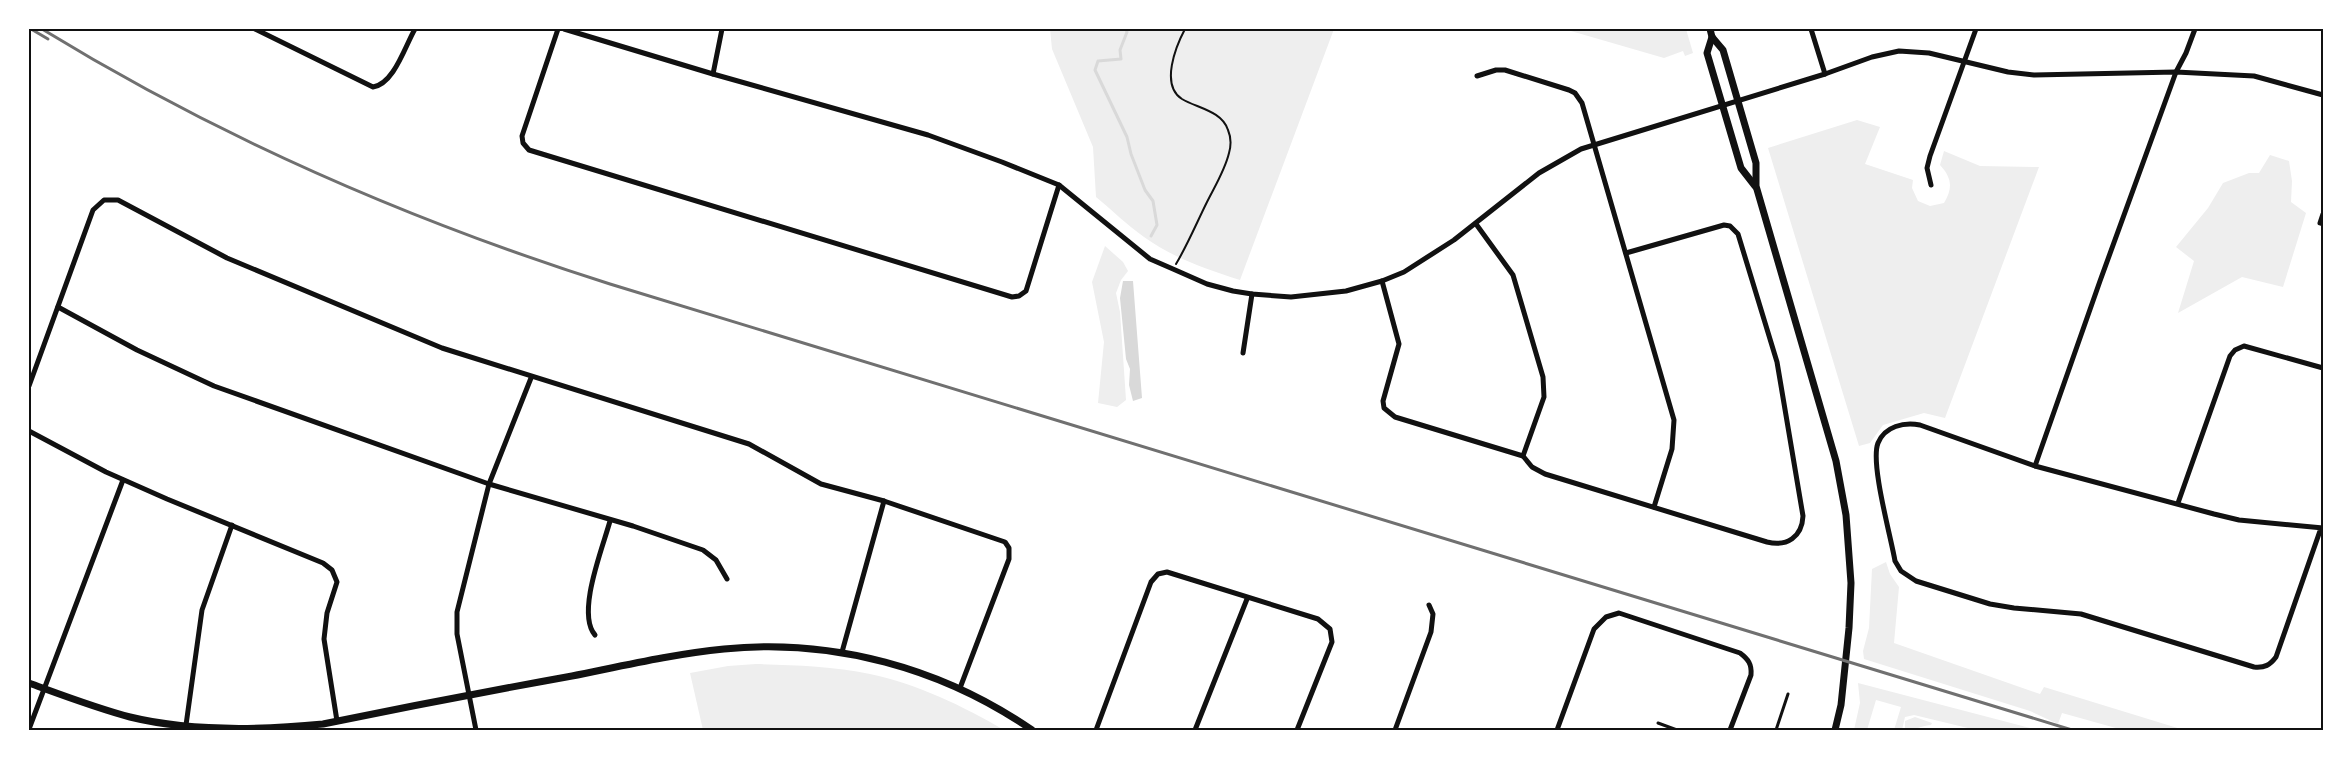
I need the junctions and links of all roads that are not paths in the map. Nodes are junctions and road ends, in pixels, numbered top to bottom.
1 (254, 29) edge
2 (415, 29) edge
3 (558, 29) edge
4 (564, 29) edge
5 (722, 29) edge
6 (1710, 29) edge
7 (1811, 29) edge
8 (1976, 29) edge
9 (2195, 29) edge
10 (1712, 37) junction
11 (1965, 61) junction
12 (2176, 72) junction
13 (713, 74) junction
14 (1825, 74) junction
15 (1477, 76) dead end
16 (2323, 95) edge
17 (1738, 100) junction
18 (1722, 105) junction
19 (1595, 143) junction
20 (1059, 184) junction
21 (1931, 185) dead end
22 (1756, 186) junction
23 (2323, 214) edge
24 (2322, 223) edge
25 (1476, 224) junction
26 (1626, 253) junction
27 (1382, 281) junction
28 (1252, 294) junction
29 (58, 307) junction
30 (1243, 353) dead end
31 (2323, 368) edge
32 (531, 378) junction
33 (29, 386) edge
34 (29, 431) edge
35 (1523, 456) junction
36 (2035, 466) junction
37 (123, 480) junction
38 (489, 484) junction
39 (884, 501) junction
40 (2178, 504) junction
41 (1654, 507) junction
42 (610, 520) junction
43 (232, 525) junction
44 (2322, 528) edge
45 (726, 579) dead end
46 (1247, 598) junction
47 (1429, 605) dead end
48 (595, 635) dead end
49 (842, 652) junction
50 (29, 683) edge
51 (44, 688) junction
52 (960, 688) junction
53 (1788, 694) dead end
54 (468, 695) junction
55 (337, 721) junction
56 (1658, 724) dead end
57 (186, 725) junction
58 (29, 729) edge
59 (476, 730) edge
60 (1032, 730) edge
61 (1096, 730) edge
62 (1195, 730) edge
63 (1296, 730) edge
64 (1395, 730) edge
65 (1556, 730) edge
66 (1677, 730) edge
67 (1730, 730) edge
68 (1776, 730) edge
69 (1835, 730) edge

1 - 2 street
3 - 20 street
4 - 13 street
5 - 13 street
6 - 10 street
7 - 14 street
8 - 11 street
9 - 12 street
10 - 17 street
10 - 18 street
11 - 12 street
11 - 14 street
11 - 21 street
12 - 16 street
12 - 36 street
13 - 20 street
14 - 17 street
15 - 19 street
17 - 18 street
17 - 22 street
18 - 19 street
18 - 22 street
19 - 25 street
19 - 26 street
20 - 28 street
22 - 69 street
23 - 24 street
25 - 27 street
25 - 35 street
26 - 41 street
26 - 41 street
27 - 28 street
27 - 35 street
28 - 30 street
29 - 32 street
29 - 33 street
29 - 38 street
31 - 40 street
32 - 38 street
32 - 39 street
34 - 37 street
35 - 41 street
36 - 40 street
36 - 44 street
37 - 43 street
37 - 51 street
38 - 42 street
38 - 54 street
39 - 49 street
39 - 52 street
40 - 44 street
42 - 45 street
42 - 48 street
43 - 55 street
43 - 57 street
46 - 61 street
46 - 62 street
46 - 63 street
47 - 64 street
49 - 52 street
49 - 54 street
50 - 51 street
51 - 57 street
51 - 58 street
52 - 60 street
53 - 68 lane
54 - 55 street
54 - 59 street
55 - 57 street
56 - 66 lane
65 - 67 street

